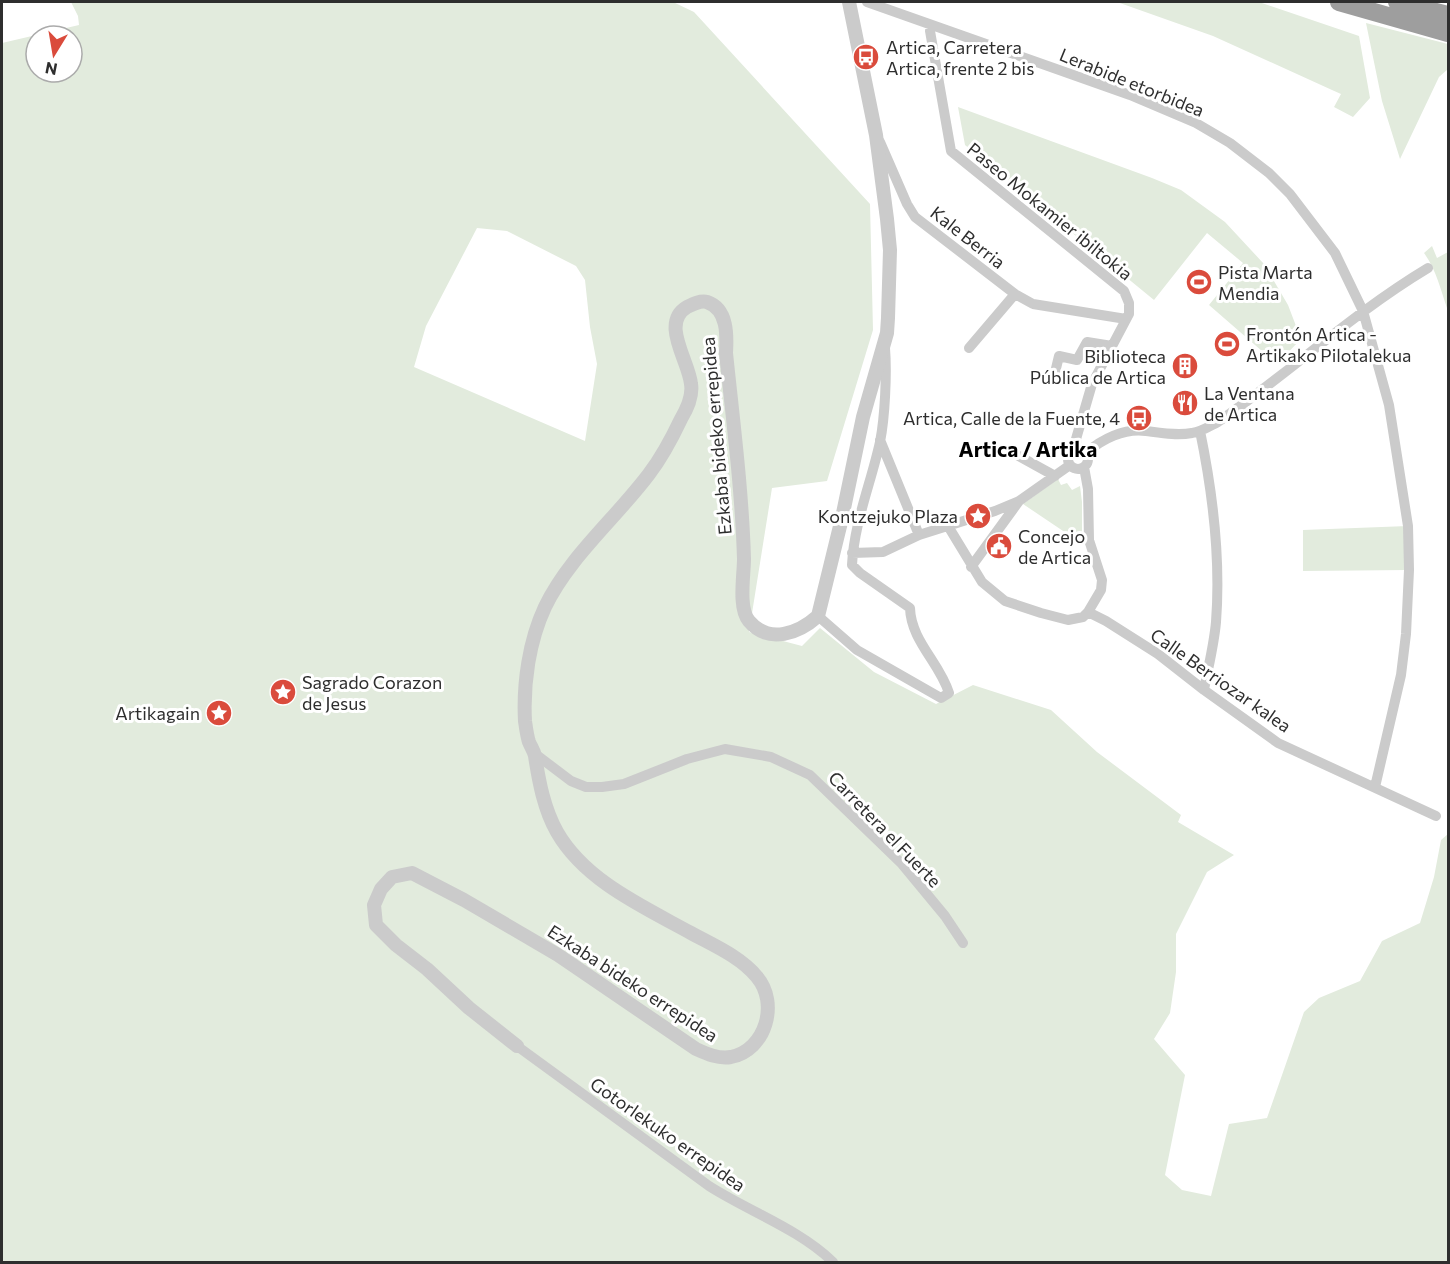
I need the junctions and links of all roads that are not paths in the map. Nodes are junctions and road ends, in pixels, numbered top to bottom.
1 (849, 2) edge
2 (867, 2) edge
3 (1339, 2) edge
4 (1397, 2) edge
5 (1449, 15) edge
6 (931, 25) junction
7 (1449, 33) edge
8 (876, 135) junction
9 (1428, 268) dead end
10 (1015, 294) junction
11 (1363, 311) junction
12 (1126, 319) junction
13 (884, 345) junction
14 (1112, 346) junction
15 (969, 348) dead end
16 (1053, 381) dead end
17 (1200, 431) junction
18 (880, 440) junction
19 (996, 450) dead end
20 (1081, 451) junction
21 (1070, 465) junction
22 (1084, 468) junction
23 (1055, 476) junction
24 (1019, 501) junction
25 (948, 526) junction
26 (918, 535) junction
27 (852, 553) junction
28 (971, 567) junction
29 (1088, 612) junction
30 (818, 616) junction
31 (1204, 690) junction
32 (534, 753) junction
33 (1375, 788) junction
34 (1436, 816) dead end
35 (963, 944) dead end
36 (517, 1046) joint
37 (833, 1263) edge

1 - 8 street
2 - 6 street, Lerabide etorbidea
3 - 7 highway
4 - 5 highway
6 - 11 street, Lerabide etorbidea
6 - 12 street, Paseo Mokamier ibiltokia
8 - 10 street, Kale Berria
8 - 13 street
9 - 11 street
10 - 12 street, Kale Berria
10 - 15 street
11 - 17 street
11 - 33 street, Lerabide etorbidea
12 - 14 street
13 - 18 street
13 - 30 street
14 - 16 street
14 - 20 street
17 - 20 street
17 - 31 street
18 - 26 street
18 - 27 street
19 - 23 street
20 - 21 street
20 - 22 street
21 - 22 street
21 - 23 street
22 - 29 street
23 - 24 street
24 - 25 street
24 - 28 street
25 - 26 street
25 - 28 street
26 - 27 street
27 - 30 street
28 - 29 street
29 - 31 street, Calle Berriozar kalea
30 - 32 street, Ezkaba bideko errepidea
31 - 33 street, Calle Berriozar kalea
32 - 35 street, Carretera el Fuerte
32 - 36 street, Ezkaba bideko errepidea
33 - 34 street, Calle Berriozar kalea
36 - 37 street, Gotorlekuko errepidea

